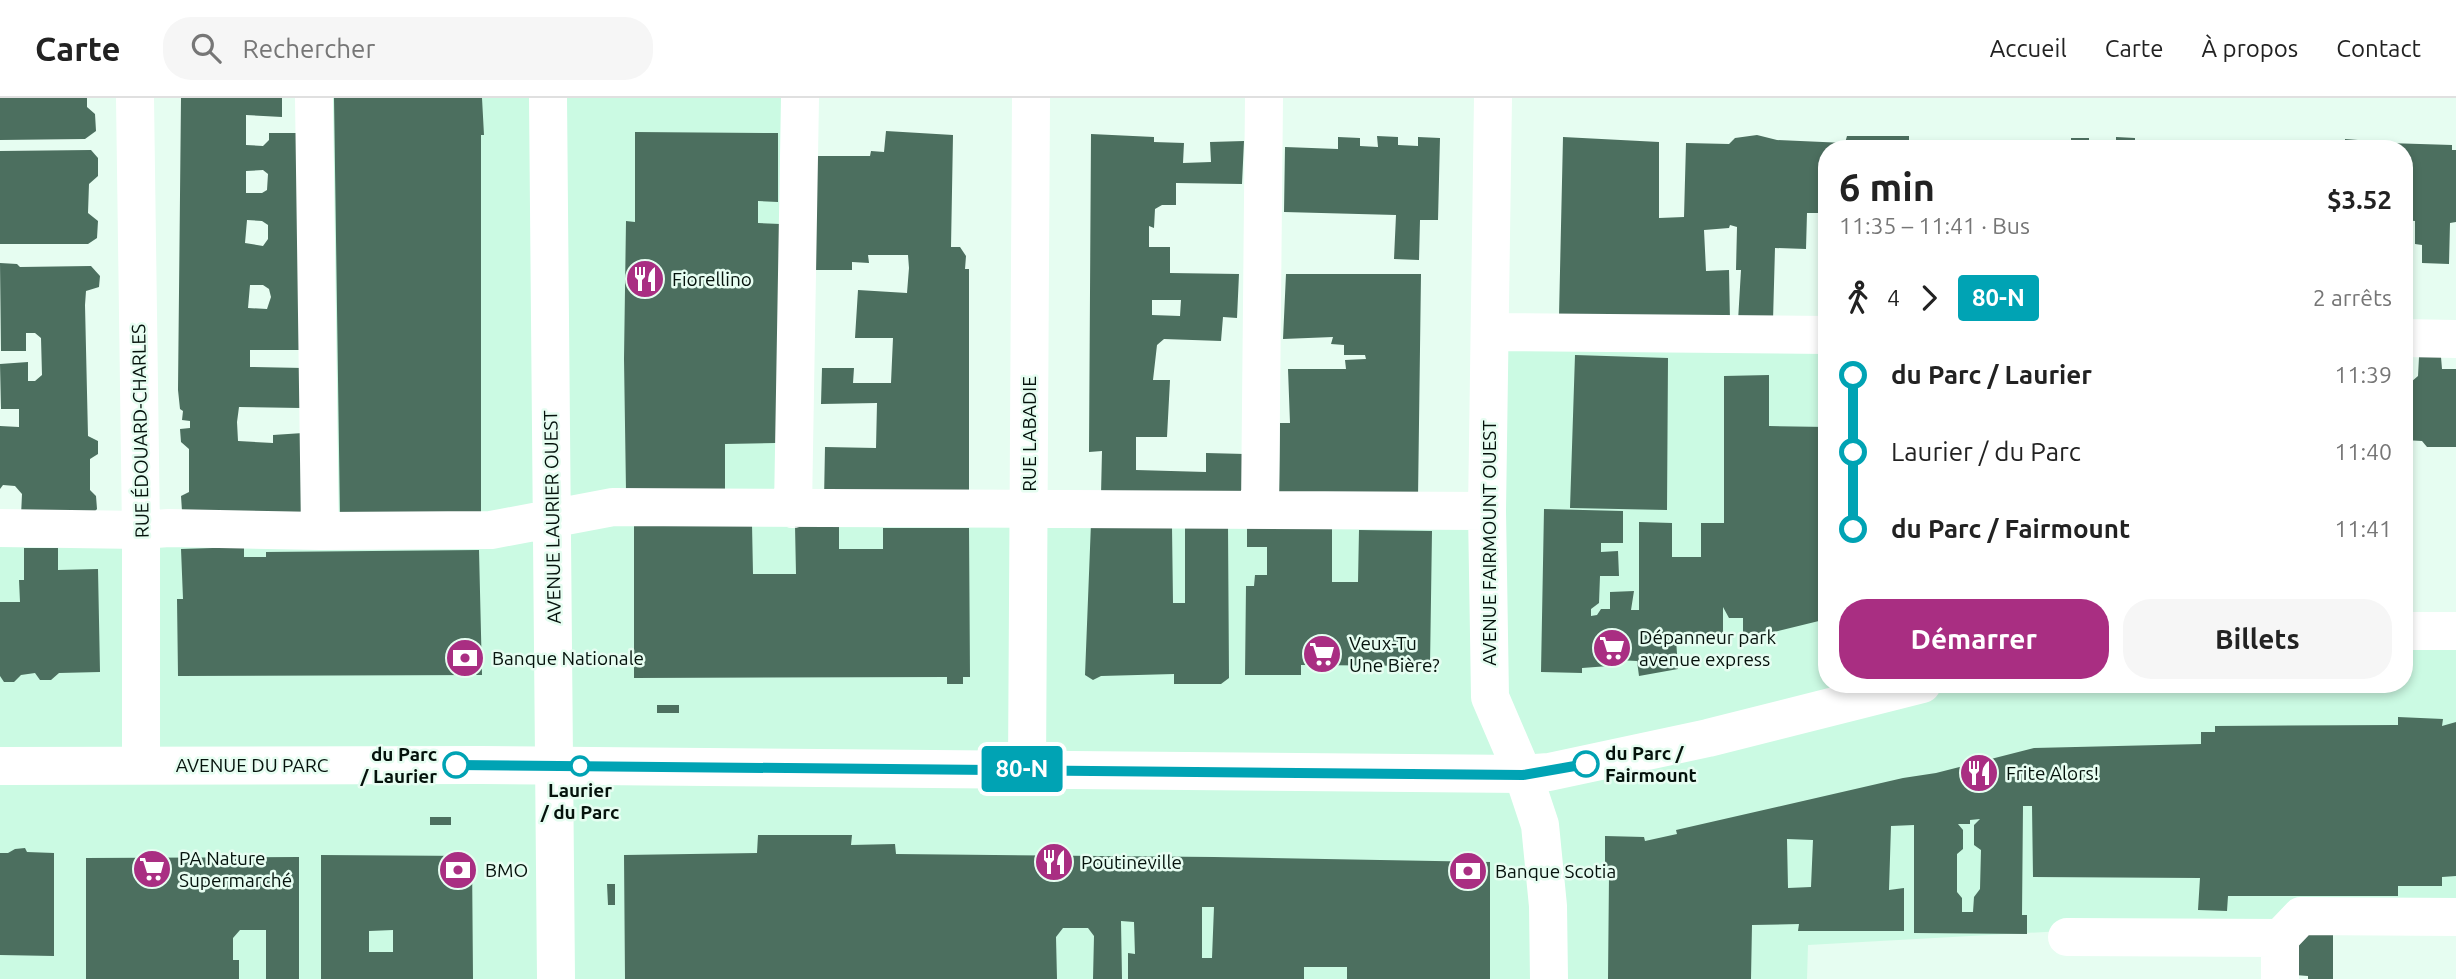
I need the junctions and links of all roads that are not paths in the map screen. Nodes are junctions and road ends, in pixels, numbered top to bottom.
1 (135, 98) edge
2 (314, 98) edge
3 (548, 98) edge
4 (800, 98) edge
5 (1031, 98) edge
6 (1264, 98) edge
7 (1493, 98) edge
8 (1490, 332) junction
9 (1818, 335) edge
10 (2413, 338) edge
11 (2456, 339) edge
12 (793, 509) junction
13 (1260, 509) junction
14 (1029, 510) junction
15 (1487, 511) junction
16 (551, 518) junction
17 (0, 528) edge
18 (141, 530) junction
19 (320, 531) junction
20 (2413, 631) edge
21 (2456, 631) edge
22 (1886, 693) edge
23 (141, 765) junction
24 (0, 766) edge
25 (554, 766) junction
26 (1027, 769) junction
27 (1523, 775) junction
28 (2456, 917) edge
29 (2067, 937) dead end
30 (2280, 938) junction
31 (556, 979) edge
32 (1549, 979) edge
33 (2280, 979) edge

1 - 18 street, RUE ÉDOUARD-CHARLES
2 - 19 street
3 - 16 street, AVENUE LAURIER OUEST
4 - 12 street
5 - 14 street, RUE LABADIE
6 - 13 street
7 - 8 street, AVENUE FAIRMOUNT OUEST
8 - 9 street
8 - 15 street, AVENUE FAIRMOUNT OUEST
10 - 11 street
12 - 14 street
12 - 16 street
13 - 14 street
13 - 15 street
14 - 26 street, RUE LABADIE
15 - 27 street, AVENUE FAIRMOUNT OUEST
16 - 19 street
16 - 25 street, AVENUE LAURIER OUEST
17 - 18 street
18 - 19 street
18 - 23 street, RUE ÉDOUARD-CHARLES
20 - 21 street
22 - 27 street, AVENUE DU PARC
23 - 24 street, AVENUE DU PARC
23 - 25 street, AVENUE DU PARC
25 - 26 street, AVENUE DU PARC
25 - 31 street, AVENUE LAURIER OUEST
26 - 27 street, AVENUE DU PARC
27 - 32 street, AVENUE FAIRMOUNT OUEST
28 - 30 street
29 - 30 street
30 - 33 street

